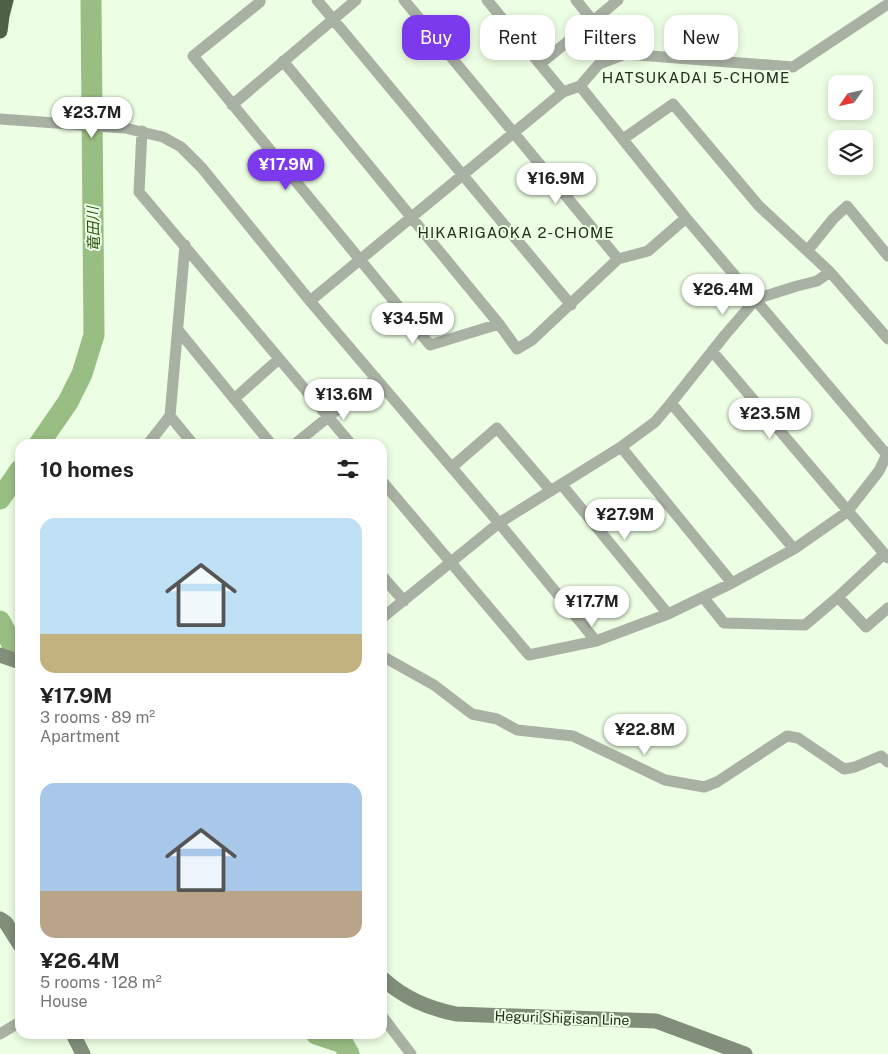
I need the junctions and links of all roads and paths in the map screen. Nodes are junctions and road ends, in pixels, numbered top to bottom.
1 (6, 0) edge
2 (260, 0) edge
3 (317, 0) edge
4 (356, 0) edge
5 (404, 0) edge
6 (487, 0) edge
7 (576, 0) edge
8 (618, 0) edge
9 (888, 4) edge
10 (589, 15) edge
11 (599, 15) edge
12 (333, 19) junction
13 (1, 21) edge
14 (565, 43) edge
15 (283, 61) junction
16 (540, 64) junction
17 (580, 86) junction
18 (563, 92) junction
19 (232, 105) junction
20 (0, 119) edge
21 (142, 131) junction
22 (514, 133) junction
23 (623, 139) junction
24 (462, 176) junction
25 (411, 216) junction
26 (686, 218) junction
27 (185, 246) junction
28 (808, 250) junction
29 (888, 256) edge
30 (361, 260) junction
31 (618, 260) junction
32 (830, 272) junction
33 (756, 300) junction
34 (310, 301) junction
35 (571, 305) junction
36 (499, 324) junction
37 (178, 330) junction
38 (888, 339) edge
39 (712, 351) junction
40 (279, 359) junction
41 (376, 378) junction
42 (234, 399) junction
43 (672, 404) junction
44 (170, 416) junction
45 (328, 417) junction
46 (152, 439) edge
47 (189, 439) edge
48 (267, 439) edge
49 (301, 439) edge
50 (347, 439) edge
51 (621, 447) junction
52 (887, 453) edge
53 (452, 467) junction
54 (562, 485) junction
55 (387, 487) edge
56 (551, 491) junction
57 (847, 512) junction
58 (499, 523) junction
59 (794, 549) junction
60 (886, 556) edge
61 (452, 563) junction
62 (387, 582) edge
63 (732, 583) junction
64 (703, 597) junction
65 (838, 597) junction
66 (404, 601) junction
67 (888, 608) edge
68 (387, 614) edge
69 (668, 614) junction
70 (596, 641) junction
71 (0, 655) edge
72 (387, 659) edge
73 (15, 660) edge
74 (888, 762) edge
75 (2, 923) edge
76 (15, 939) edge
77 (387, 982) edge
78 (387, 1023) edge
79 (15, 1025) edge
80 (0, 1034) edge
81 (76, 1039) edge
82 (705, 1039) junction
83 (83, 1054) edge
84 (411, 1054) edge
85 (716, 1054) edge
86 (745, 1054) edge

1 - 13 highway
2 - 19 street
3 - 12 street
4 - 12 street
5 - 22 street
6 - 16 street
7 - 10 street
8 - 11 street
9 - 17 street
12 - 15 street
12 - 24 street
14 - 16 street
15 - 19 street
15 - 25 street
16 - 18 street
17 - 18 street
17 - 23 street
18 - 22 street
19 - 30 street
20 - 21 street
21 - 27 street
21 - 34 street
22 - 24 street
22 - 31 street
23 - 26 street
23 - 28 street
24 - 25 street
24 - 35 street
25 - 30 street
25 - 36 street
26 - 31 street
26 - 33 street
27 - 37 street
27 - 40 street
28 - 29 street
28 - 32 street
30 - 34 street
30 - 36 street
31 - 35 street
32 - 33 street
32 - 38 street
33 - 39 street
33 - 52 street
34 - 41 street
35 - 36 street
37 - 42 street
37 - 44 street
39 - 43 street
39 - 57 street
40 - 42 street
40 - 45 street
41 - 45 street
41 - 53 street
42 - 48 street
43 - 51 street
43 - 59 street
44 - 46 street
44 - 47 street
45 - 49 street
45 - 50 street
51 - 54 street
51 - 63 street
52 - 57 street
53 - 56 street
53 - 58 street
54 - 56 street
54 - 69 street
55 - 61 street
56 - 58 street
57 - 59 street
57 - 60 street
58 - 61 street
58 - 70 street
59 - 63 street
60 - 65 street
61 - 66 street
61 - 70 street
62 - 66 street
63 - 64 street
64 - 65 street
64 - 69 street
65 - 67 street
66 - 68 street
69 - 70 street
71 - 73 main road
72 - 74 street
75 - 76 main road
77 - 82 main road, Heguri Shigisan Line
78 - 84 street
79 - 80 street
81 - 83 main road
82 - 85 street
82 - 86 main road, Heguri Shigisan Line

